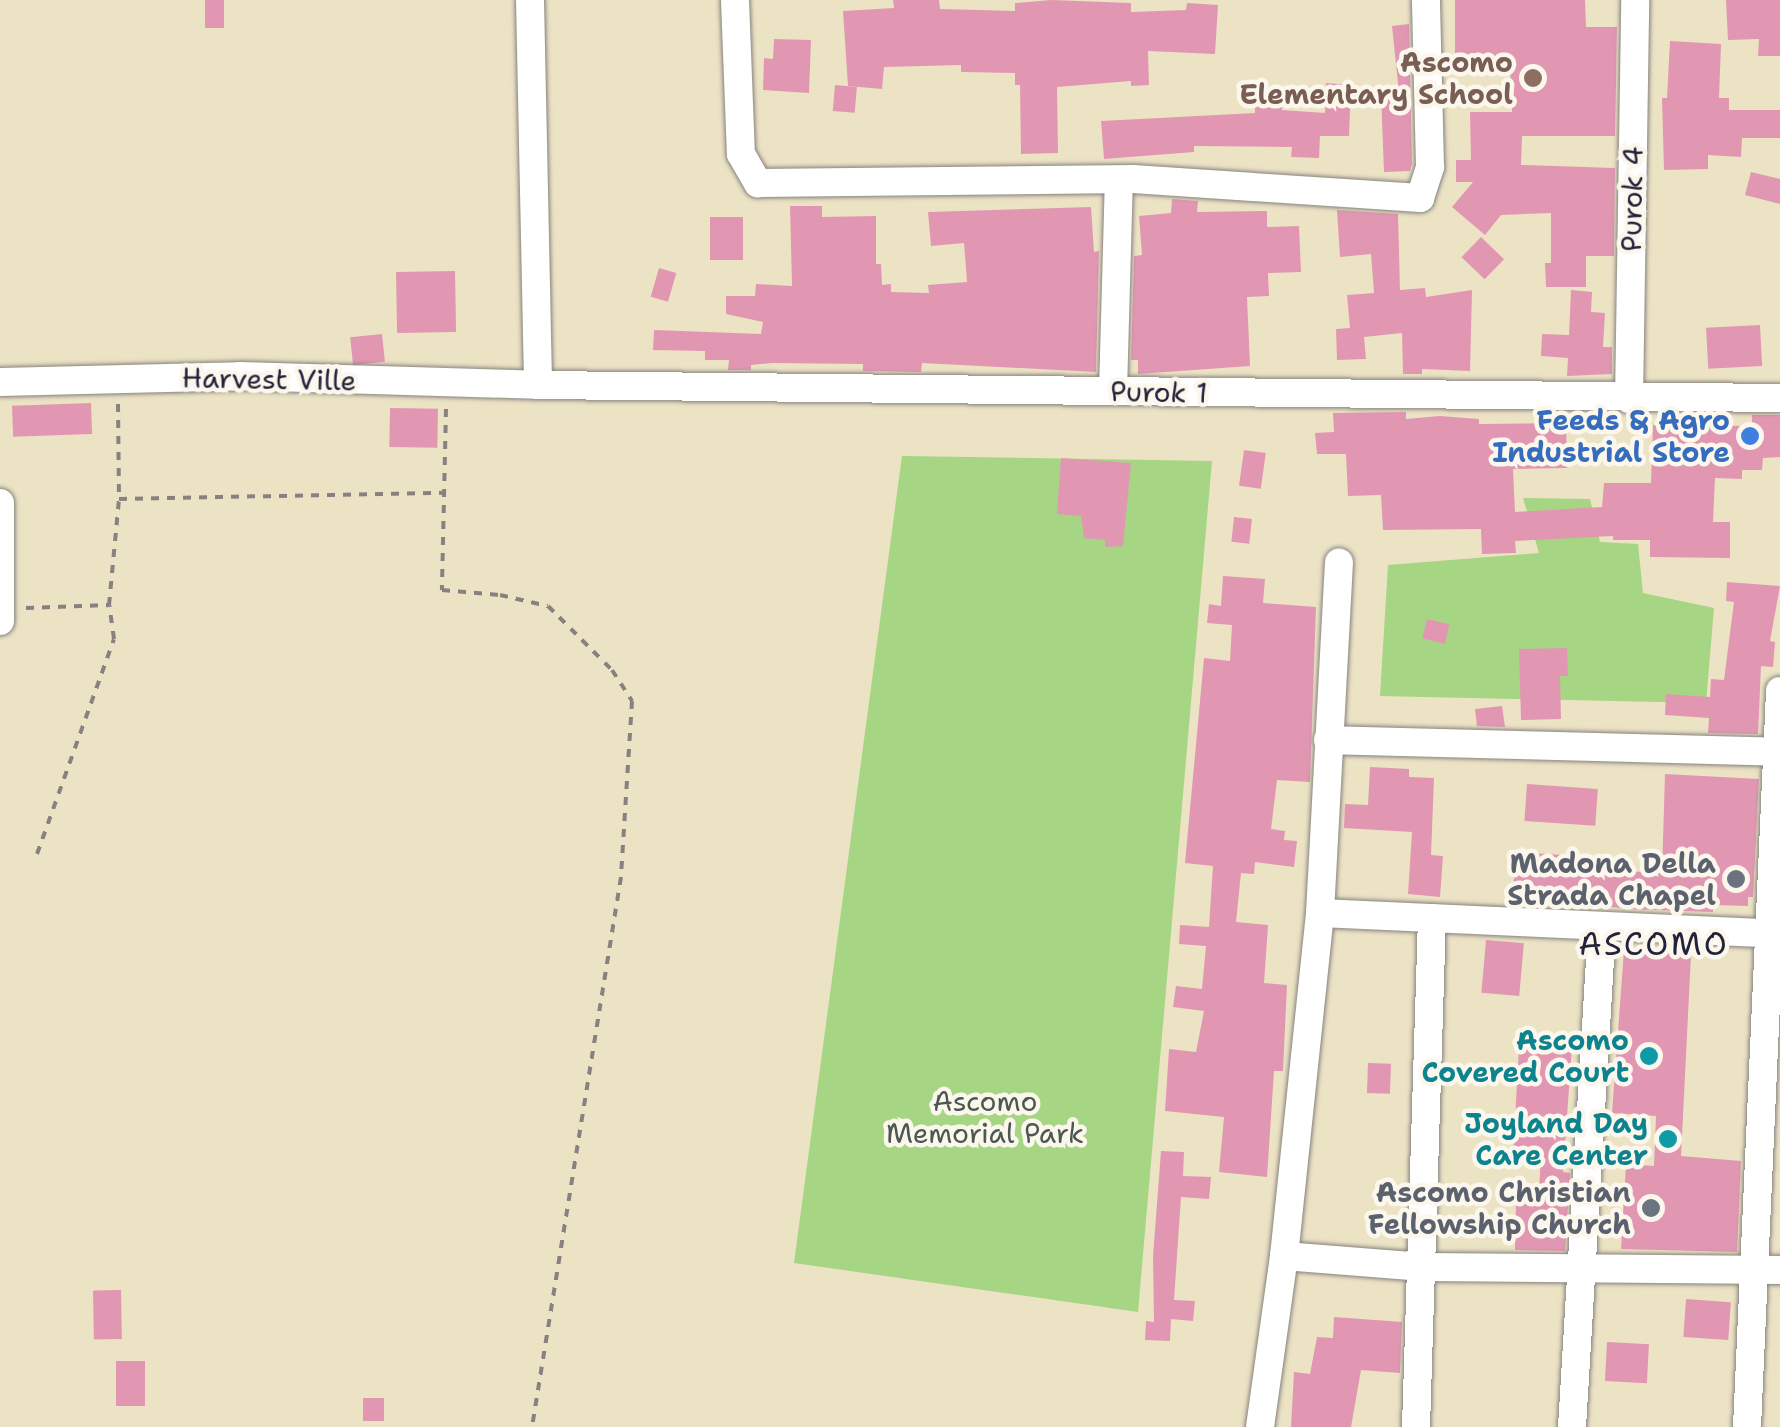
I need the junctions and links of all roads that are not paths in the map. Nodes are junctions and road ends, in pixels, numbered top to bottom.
1 (530, 0) edge
2 (734, 0) edge
3 (1426, 0) edge
4 (1636, 0) edge
5 (1119, 180) junction
6 (0, 382) edge
7 (538, 386) junction
8 (1113, 391) junction
9 (1780, 398) edge
10 (1629, 399) junction
11 (0, 503) edge
12 (1340, 563) dead end
13 (0, 609) edge
14 (0, 621) edge
15 (1780, 692) edge
16 (1328, 740) junction
17 (1776, 752) junction
18 (1320, 913) junction
19 (1432, 918) junction
20 (1602, 926) junction
21 (1774, 931) edge
22 (1284, 1256) junction
23 (1424, 1267) junction
24 (1581, 1270) junction
25 (1766, 1270) edge
26 (1260, 1427) edge
27 (1416, 1427) edge
28 (1572, 1427) edge
29 (1747, 1427) edge

1 - 7 street
2 - 5 street
3 - 5 street
4 - 10 street, Purok 4
5 - 8 street
6 - 7 street, Harvest Ville
7 - 8 street, Purok 1
8 - 10 street, Purok 1
9 - 10 street, Purok 1
11 - 13 street
12 - 16 street
13 - 14 street
15 - 17 street
16 - 17 street
16 - 18 street
17 - 21 street
18 - 19 street
18 - 22 street
19 - 20 street
19 - 23 street
20 - 21 street
20 - 24 street
21 - 25 street
22 - 23 street
22 - 26 street
23 - 24 street
23 - 27 street
24 - 25 street
24 - 28 street
25 - 29 street

